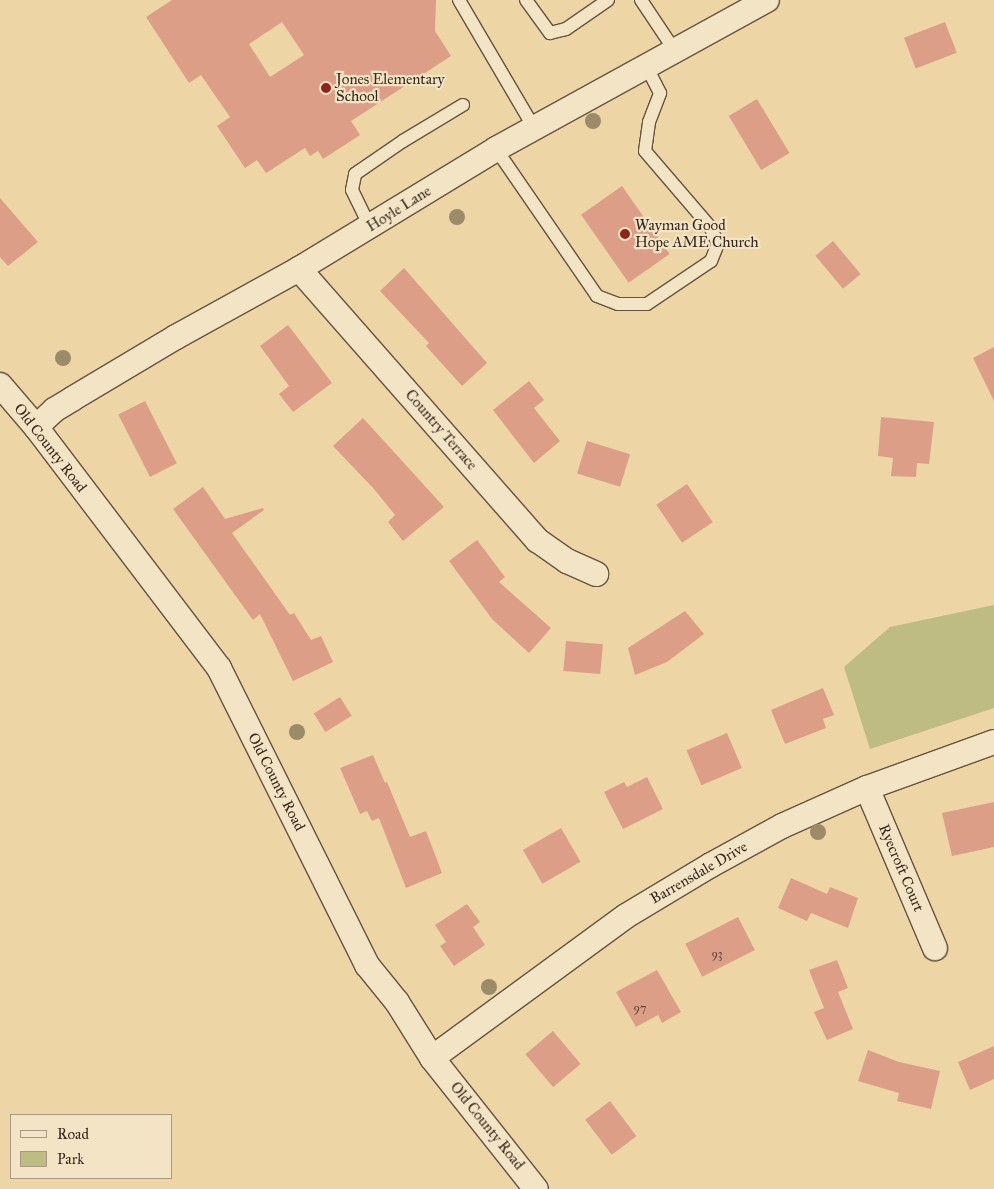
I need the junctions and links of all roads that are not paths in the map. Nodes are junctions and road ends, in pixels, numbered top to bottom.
1 (459, 0) edge
2 (526, 0) edge
3 (608, 0) edge
4 (641, 0) edge
5 (767, 0) edge
6 (592, 5) edge
7 (675, 51) junction
8 (646, 67) junction
9 (463, 105) dead end
10 (534, 128) junction
11 (496, 149) junction
12 (370, 226) junction
13 (299, 269) junction
14 (0, 385) edge
15 (36, 426) junction
16 (596, 574) dead end
17 (994, 742) edge
18 (866, 788) junction
19 (935, 948) dead end
20 (432, 1058) junction
21 (536, 1189) edge

1 - 10 lane
2 - 6 lane
3 - 6 lane
4 - 7 lane
5 - 7 street, Hoyle Lane
7 - 8 street, Hoyle Lane
8 - 10 street, Hoyle Lane
8 - 11 lane
9 - 12 lane
10 - 11 street, Hoyle Lane
11 - 12 street, Hoyle Lane
12 - 13 street, Hoyle Lane
13 - 15 street, Hoyle Lane
13 - 16 street, Country Terrace
14 - 15 street, Old County Road
15 - 20 street, Old County Road
17 - 18 street, Barrensdale Drive
18 - 19 street, Ryecroft Court
18 - 20 street, Barrensdale Drive
20 - 21 street, Old County Road

